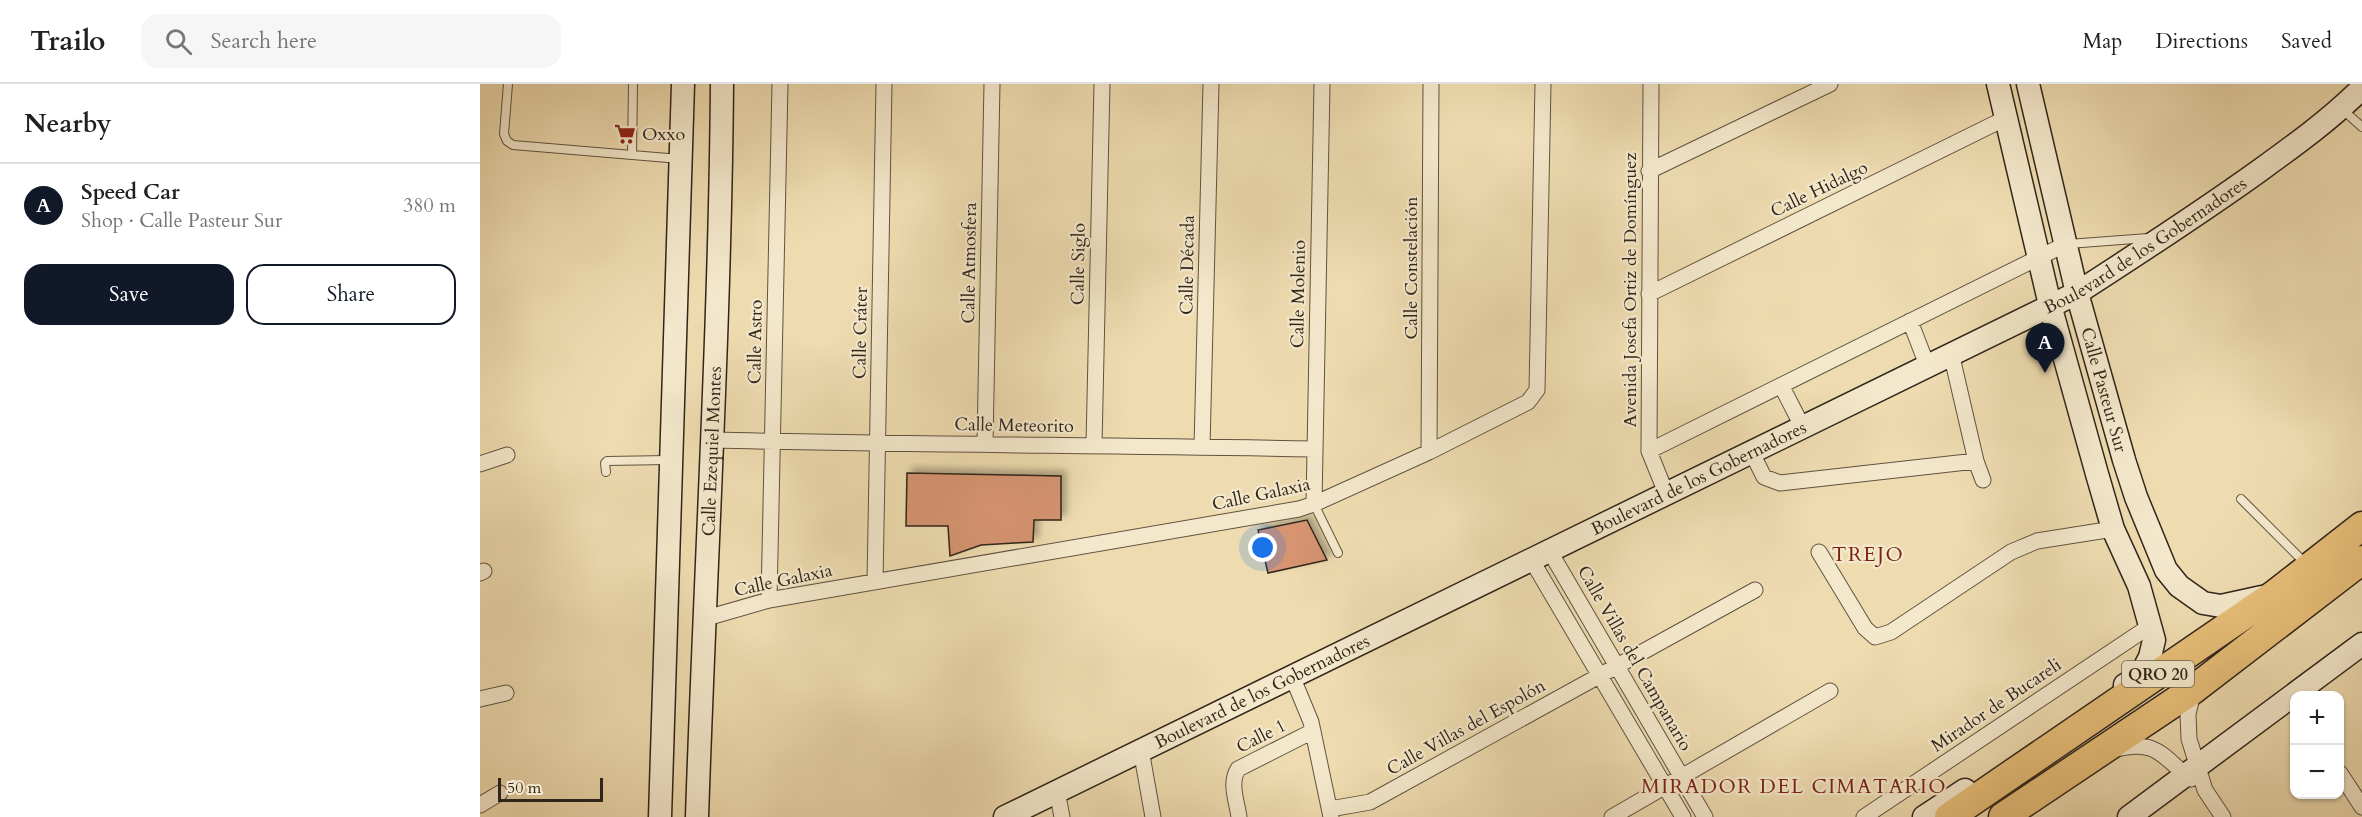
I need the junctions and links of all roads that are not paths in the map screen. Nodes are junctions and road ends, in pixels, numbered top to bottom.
1 (508, 84) edge
2 (633, 84) edge
3 (683, 84) edge
4 (722, 84) edge
5 (780, 84) edge
6 (884, 84) edge
7 (992, 84) edge
8 (1102, 84) edge
9 (1211, 84) edge
10 (1322, 84) edge
11 (1431, 84) edge
12 (1543, 84) edge
13 (1651, 84) edge
14 (1830, 84) edge
15 (1998, 84) edge
16 (2028, 84) edge
17 (2361, 91) edge
18 (2341, 108) junction
19 (2006, 118) junction
20 (2362, 127) edge
21 (632, 155) junction
22 (680, 159) junction
23 (1649, 171) junction
24 (2165, 237) junction
25 (2066, 244) junction
26 (2039, 257) junction
27 (2077, 293) junction
28 (1649, 294) junction
29 (2050, 304) junction
30 (1910, 321) junction
31 (1950, 353) junction
32 (1926, 365) junction
33 (1782, 387) junction
34 (1802, 426) junction
35 (712, 440) junction
36 (772, 441) junction
37 (985, 443) junction
38 (878, 444) junction
39 (1094, 445) junction
40 (1202, 447) junction
41 (1315, 449) junction
42 (1649, 451) junction
43 (1751, 451) junction
44 (1429, 452) junction
45 (507, 455) dead end
46 (671, 460) junction
47 (1976, 461) junction
48 (480, 464) edge
49 (606, 472) dead end
50 (1983, 480) dead end
51 (1666, 493) junction
52 (2241, 499) dead end
53 (1314, 504) junction
54 (2362, 526) edge
55 (2113, 529) junction
56 (1819, 552) dead end
57 (1338, 553) dead end
58 (1540, 555) junction
59 (2362, 560) edge
60 (2308, 567) junction
61 (2166, 570) junction
62 (875, 582) junction
63 (2139, 586) junction
64 (1755, 590) dead end
65 (2275, 594) junction
66 (769, 600) junction
67 (704, 619) junction
68 (2150, 626) junction
69 (2362, 644) edge
70 (1617, 666) junction
71 (1601, 675) junction
72 (1292, 676) junction
73 (2194, 690) junction
74 (1830, 691) dead end
75 (2303, 691) edge
76 (506, 693) dead end
77 (480, 699) edge
78 (2290, 701) edge
79 (1313, 731) junction
80 (1141, 750) junction
81 (2098, 754) junction
82 (2191, 770) junction
83 (1682, 776) junction
84 (2344, 779) edge
85 (1665, 786) junction
86 (1058, 791) junction
87 (500, 793) dead end
88 (480, 805) edge
89 (2362, 807) edge
90 (1331, 813) edge
91 (660, 817) edge
92 (697, 817) edge
93 (1005, 817) edge
94 (1062, 817) edge
95 (1153, 817) edge
96 (1239, 817) edge
97 (1612, 817) edge
98 (1683, 817) edge
99 (1705, 817) edge
100 (1864, 817) edge
101 (1924, 817) edge
102 (1949, 817) edge
103 (2003, 817) edge
104 (2129, 817) edge
105 (2223, 817) edge

1 - 21 lane
2 - 21 lane
3 - 22 main road
4 - 35 main road, Calle Ezequiel Montes
5 - 36 street, Calle Astro
6 - 38 street, Calle Cráter
7 - 37 street, Calle Atmosfera
8 - 39 street, Calle Siglo
9 - 40 street, Calle Década
10 - 41 street, Calle Molenio
11 - 44 street, Calle Constelación
12 - 44 street, Calle Galaxia
13 - 23 street, Avenida Josefa Ortiz de Domínguez
14 - 23 street
15 - 19 main road, Calle Pasteur Sur
16 - 25 main road, Calle Pasteur Sur
17 - 18 main road, Boulevard de los Gobernadores
18 - 20 lane
18 - 24 main road, Boulevard de los Gobernadores
19 - 26 main road, Calle Pasteur Sur
19 - 28 street, Calle Hidalgo
21 - 22 lane
22 - 46 main road
23 - 28 street, Avenida Josefa Ortiz de Domínguez
24 - 25 lane
24 - 27 main road, Boulevard de los Gobernadores
25 - 26 street
25 - 27 main road, Calle Pasteur Sur
26 - 29 main road, Calle Pasteur Sur
26 - 30 street
27 - 29 main road, Boulevard de los Gobernadores
27 - 61 main road, Calle Pasteur Sur
28 - 42 street, Avenida Josefa Ortiz de Domínguez
29 - 31 main road, Boulevard de los Gobernadores
29 - 55 main road, Calle Pasteur Sur
30 - 32 street
30 - 33 street
31 - 32 main road, Boulevard de los Gobernadores
31 - 47 street
32 - 34 main road, Boulevard de los Gobernadores
33 - 34 street
33 - 42 street
34 - 43 main road, Boulevard de los Gobernadores
35 - 36 street, Calle Meteorito
35 - 67 main road, Calle Ezequiel Montes
36 - 38 street, Calle Meteorito
36 - 66 street, Calle Astro
37 - 38 street, Calle Meteorito
37 - 39 street, Calle Meteorito
38 - 62 street, Calle Cráter
39 - 40 street, Calle Meteorito
40 - 41 street, Calle Meteorito
41 - 53 street, Calle Molenio
42 - 51 street, Avenida Josefa Ortiz de Domínguez
43 - 47 street
43 - 51 main road, Boulevard de los Gobernadores
44 - 53 street, Calle Galaxia
45 - 48 street
46 - 49 lane
46 - 91 main road
47 - 50 street
51 - 58 main road, Boulevard de los Gobernadores
52 - 60 lane
53 - 57 lane
53 - 62 street, Calle Galaxia
54 - 60 highway, QRO 20
55 - 56 street
55 - 63 main road, Calle Pasteur Sur
58 - 70 street, Calle Villas del Campanario
58 - 71 street, Calle Villas del Campanario
58 - 72 main road, Boulevard de los Gobernadores
59 - 73 highway, QRO 20
60 - 65 highway, QRO 20
61 - 63 main road
61 - 65 main road, Calle Pasteur Sur
62 - 66 street, Calle Galaxia
63 - 68 main road, Calle Pasteur Sur
64 - 70 street, Calle Villas del Espolón
65 - 102 highway, QRO 20
66 - 67 street, Calle Galaxia
67 - 92 main road, Calle Ezequiel Montes
68 - 100 street, Mirador de Bucareli
68 - 101 main road, Calle Pasteur Sur
69 - 75 main road
70 - 71 street, Calle Villas del Espolón
70 - 83 street, Calle Villas del Campanario
71 - 85 street, Calle Villas del Campanario
71 - 90 street, Calle Villas del Espolón
72 - 79 street
72 - 80 main road, Boulevard de los Gobernadores
73 - 81 highway, QRO 20
73 - 82 street
74 - 83 street
76 - 77 street
78 - 82 main road
79 - 90 street
79 - 96 street, Calle 1
80 - 86 main road, Boulevard de los Gobernadores
80 - 95 street
81 - 82 street
81 - 103 highway, QRO 20
82 - 104 main road
82 - 105 street
83 - 85 street
83 - 99 street, Calle Villas del Campanario
84 - 89 street
85 - 97 street
85 - 98 street, Calle Villas del Campanario
86 - 93 main road, Boulevard de los Gobernadores
86 - 94 street
87 - 88 street

